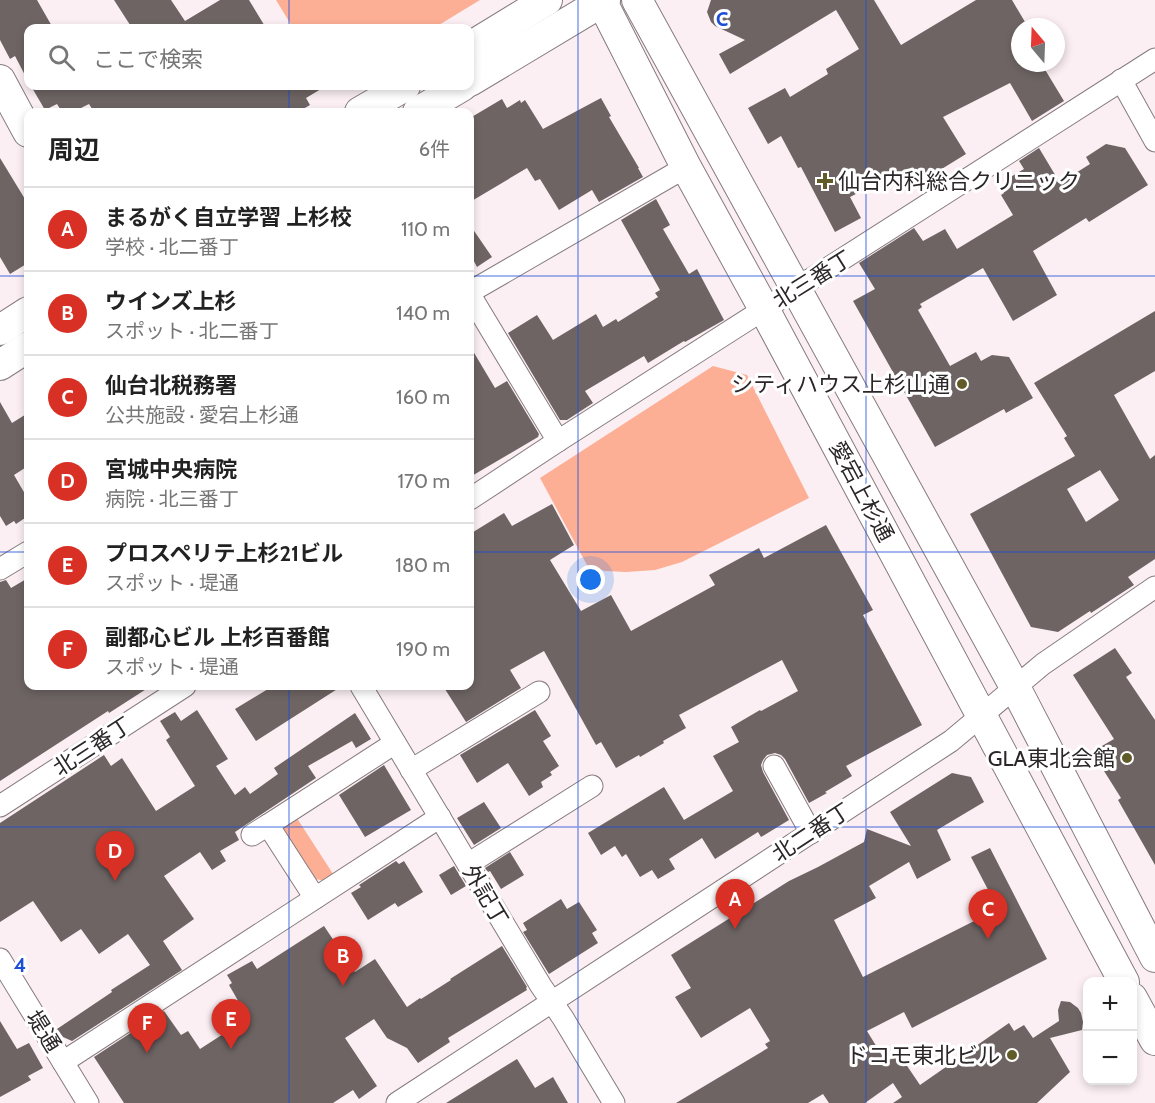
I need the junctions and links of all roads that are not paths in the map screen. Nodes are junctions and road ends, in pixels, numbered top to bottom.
1 (547, 0) edge
2 (637, 0) edge
3 (602, 1) edge
4 (474, 45) edge
5 (1155, 59) edge
6 (474, 79) edge
7 (0, 80) edge
8 (1121, 80) junction
9 (398, 90) edge
10 (455, 90) edge
11 (367, 108) edge
12 (425, 108) edge
13 (24, 125) edge
14 (1155, 141) edge
15 (686, 167) junction
16 (796, 290) junction
17 (474, 291) edge
18 (474, 300) edge
19 (764, 309) junction
20 (24, 315) edge
21 (0, 330) edge
22 (24, 350) edge
23 (0, 365) edge
24 (558, 441) junction
25 (474, 496) edge
26 (24, 554) edge
27 (0, 569) edge
28 (1155, 587) edge
29 (1015, 687) junction
30 (178, 690) edge
31 (363, 690) edge
32 (539, 692) dead end
33 (982, 715) junction
34 (395, 743) junction
35 (774, 766) dead end
36 (411, 770) junction
37 (592, 786) dead end
38 (0, 806) edge
39 (440, 817) junction
40 (811, 832) junction
41 (468, 864) junction
42 (315, 898) junction
43 (1155, 957) edge
44 (0, 959) edge
45 (1122, 977) edge
46 (552, 1002) junction
47 (1137, 1007) edge
48 (1155, 1040) edge
49 (63, 1062) junction
50 (88, 1103) edge
51 (397, 1103) edge
52 (614, 1103) edge

1 - 4 street
2 - 16 street, 愛宕上杉通
3 - 6 street
3 - 15 street, 愛宕上杉通
5 - 8 street, 北三番丁
7 - 13 street
8 - 14 street
8 - 16 street, 北三番丁
9 - 11 street
10 - 12 street
15 - 17 street
15 - 19 street, 愛宕上杉通
16 - 19 street, 北三番丁
16 - 29 street, 愛宕上杉通
18 - 24 street
19 - 24 street, 北三番丁
19 - 33 street, 愛宕上杉通
20 - 21 street
22 - 23 street
24 - 25 street, 北三番丁
26 - 27 street
28 - 29 street, 北二番丁
29 - 33 street, 北二番丁
29 - 43 street, 愛宕上杉通
30 - 38 street, 北三番丁
31 - 34 street, 外記丁
32 - 36 street
33 - 40 street, 北二番丁
33 - 45 street, 愛宕上杉通
34 - 36 street, 外記丁
34 - 42 street
35 - 40 street
36 - 39 street, 外記丁
37 - 41 street
39 - 41 street, 外記丁
39 - 42 street
40 - 46 street, 北二番丁
41 - 46 street, 外記丁
42 - 49 street
44 - 49 street, 堤通
46 - 51 street, 北二番丁
46 - 52 street, 外記丁
47 - 48 street
49 - 50 street, 堤通

